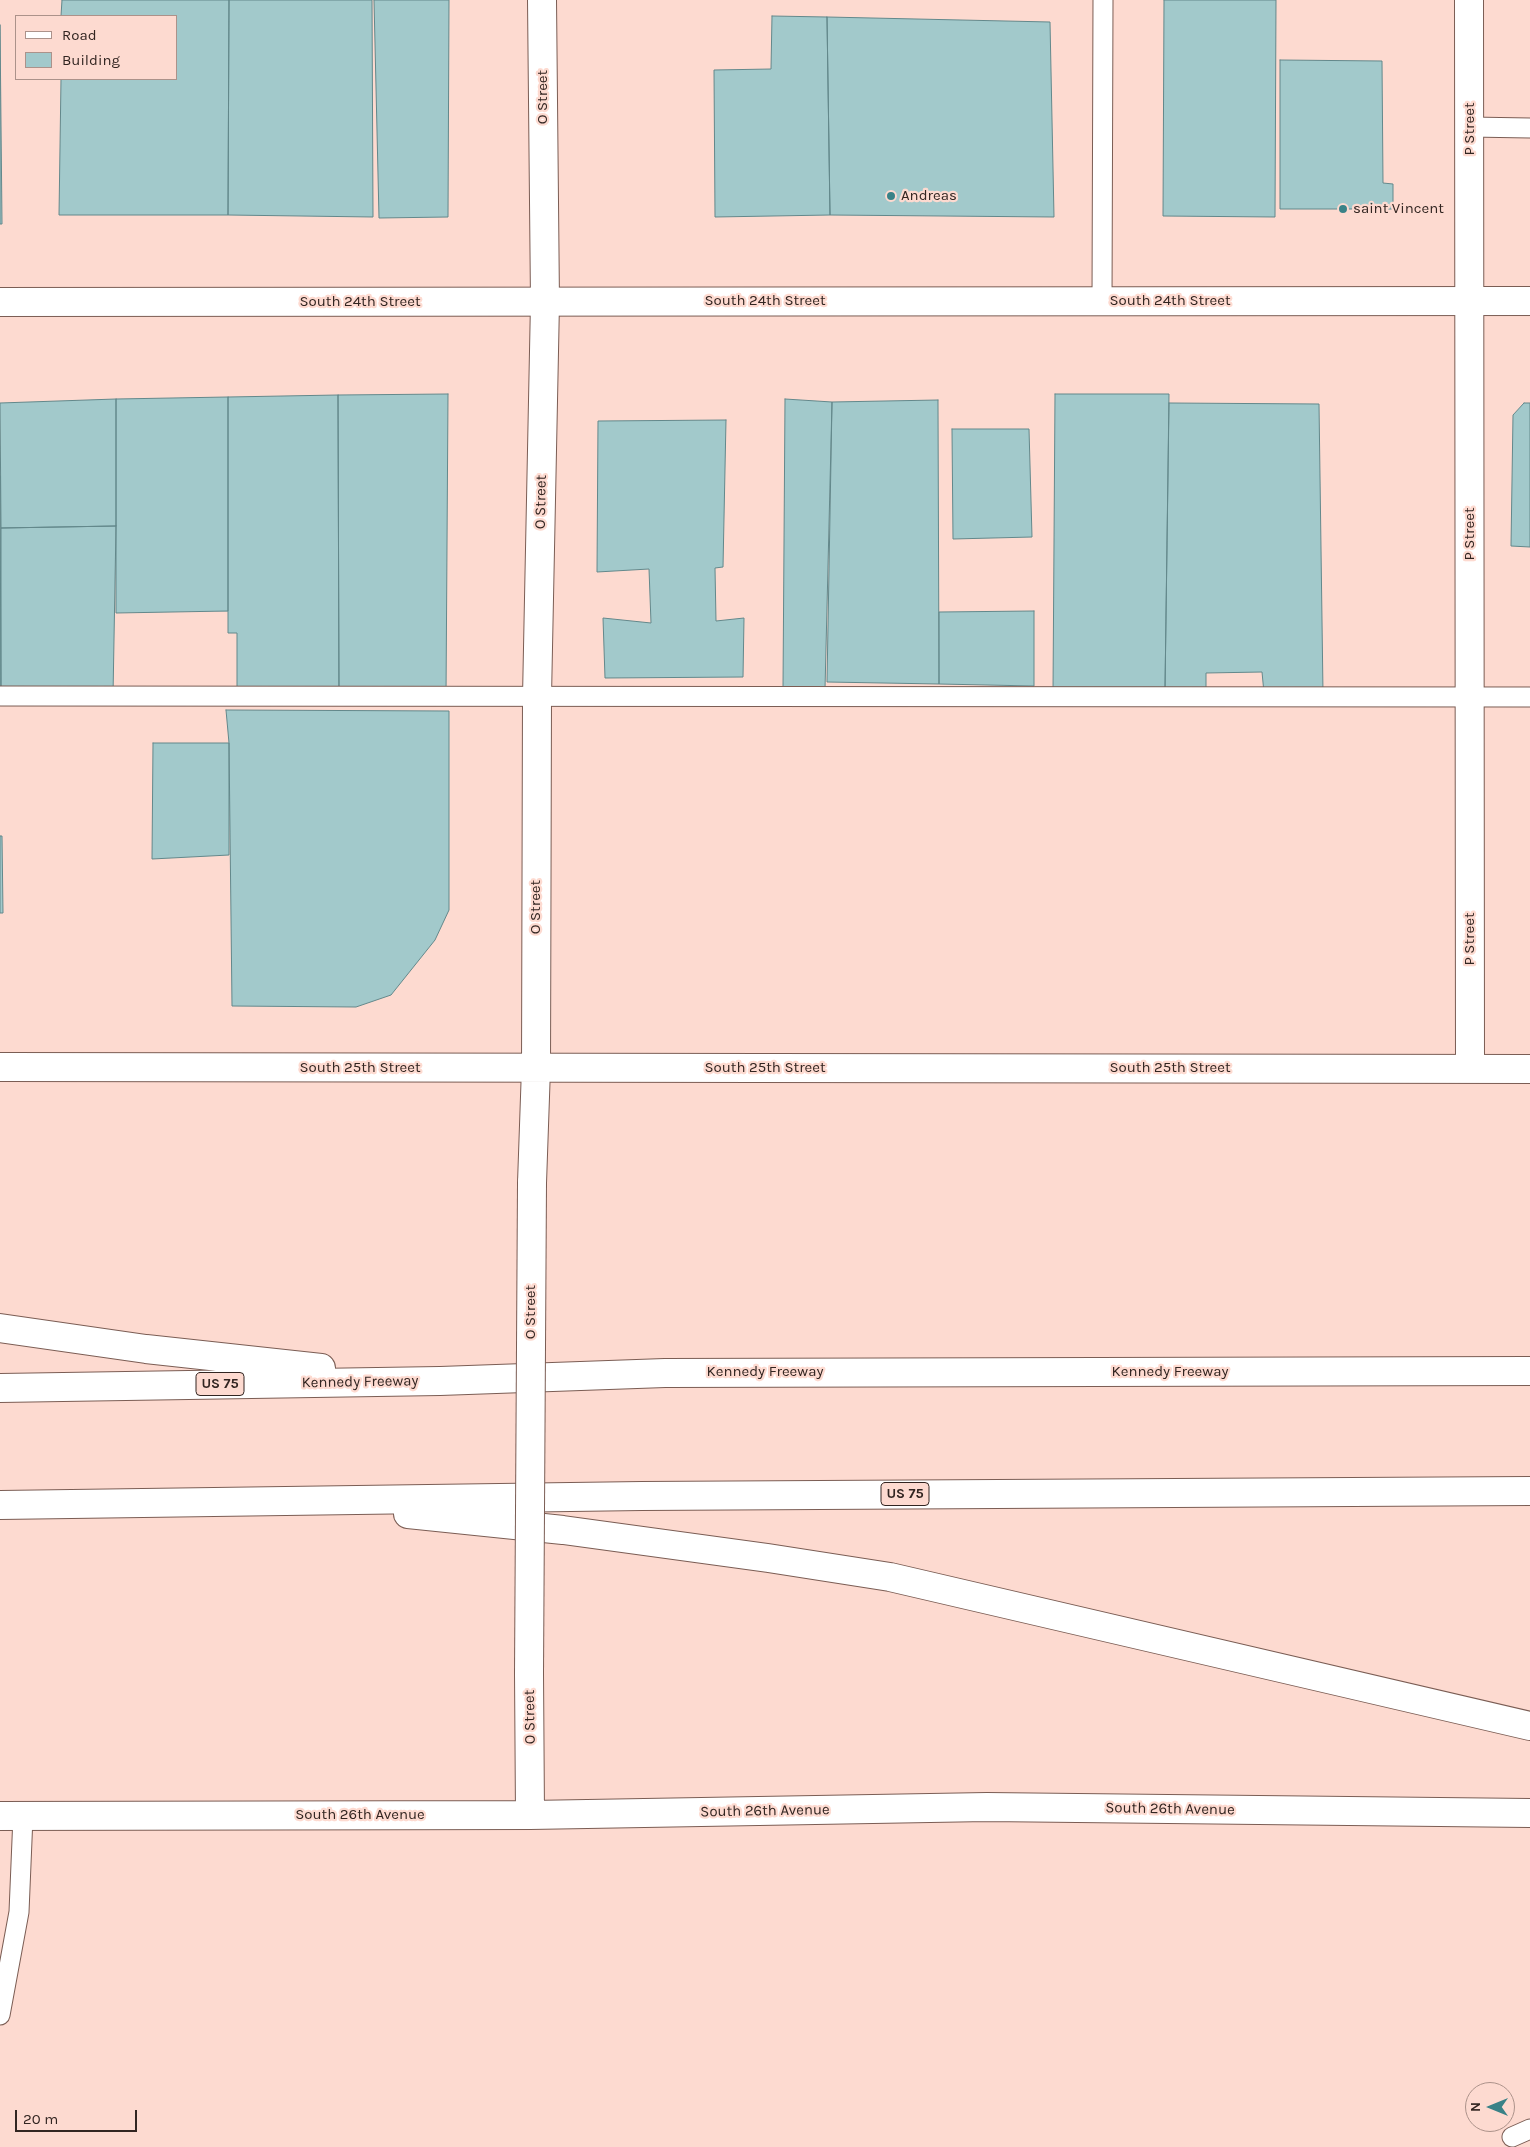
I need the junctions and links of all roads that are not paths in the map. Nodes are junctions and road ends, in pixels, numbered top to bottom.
1 (542, 0) edge
2 (1103, 0) edge
3 (1470, 0) edge
4 (1470, 127) junction
5 (1530, 128) edge
6 (1102, 301) junction
7 (1470, 301) junction
8 (1530, 301) edge
9 (0, 302) edge
10 (545, 302) junction
11 (0, 696) edge
12 (537, 697) junction
13 (1470, 697) junction
14 (1530, 697) edge
15 (0, 1067) edge
16 (536, 1068) junction
17 (1470, 1068) junction
18 (1530, 1069) edge
19 (0, 1328) edge
20 (1530, 1371) edge
21 (440, 1381) junction
22 (0, 1388) edge
23 (1530, 1491) edge
24 (280, 1502) junction
25 (0, 1505) edge
26 (1530, 1726) edge
27 (1530, 1813) edge
28 (530, 1814) junction
29 (11, 1816) edge
30 (0, 2015) edge
31 (1530, 2129) edge
32 (1512, 2137) dead end

1 - 10 main road, O Street
2 - 6 lane
3 - 4 main road, P Street
4 - 5 lane
4 - 7 main road, P Street
6 - 7 main road, South 24th Street
6 - 10 main road, South 24th Street
7 - 8 main road, South 24th Street
7 - 13 main road, P Street
9 - 10 main road, South 24th Street
10 - 12 main road, O Street
11 - 12 lane
12 - 13 lane
12 - 16 main road, O Street
13 - 14 lane
13 - 17 main road, P Street
15 - 16 main road, South 25th Street
16 - 17 main road, South 25th Street
16 - 28 main road, O Street, bridge
17 - 18 main road, South 25th Street
19 - 21 main road
20 - 21 main road, Kennedy Freeway / US 75
21 - 22 main road, Kennedy Freeway / US 75
23 - 24 main road, US 75
24 - 25 main road, US 75
24 - 26 main road
27 - 28 main road, South 26th Avenue
28 - 29 main road, South 26th Avenue
29 - 30 lane
31 - 32 lane

